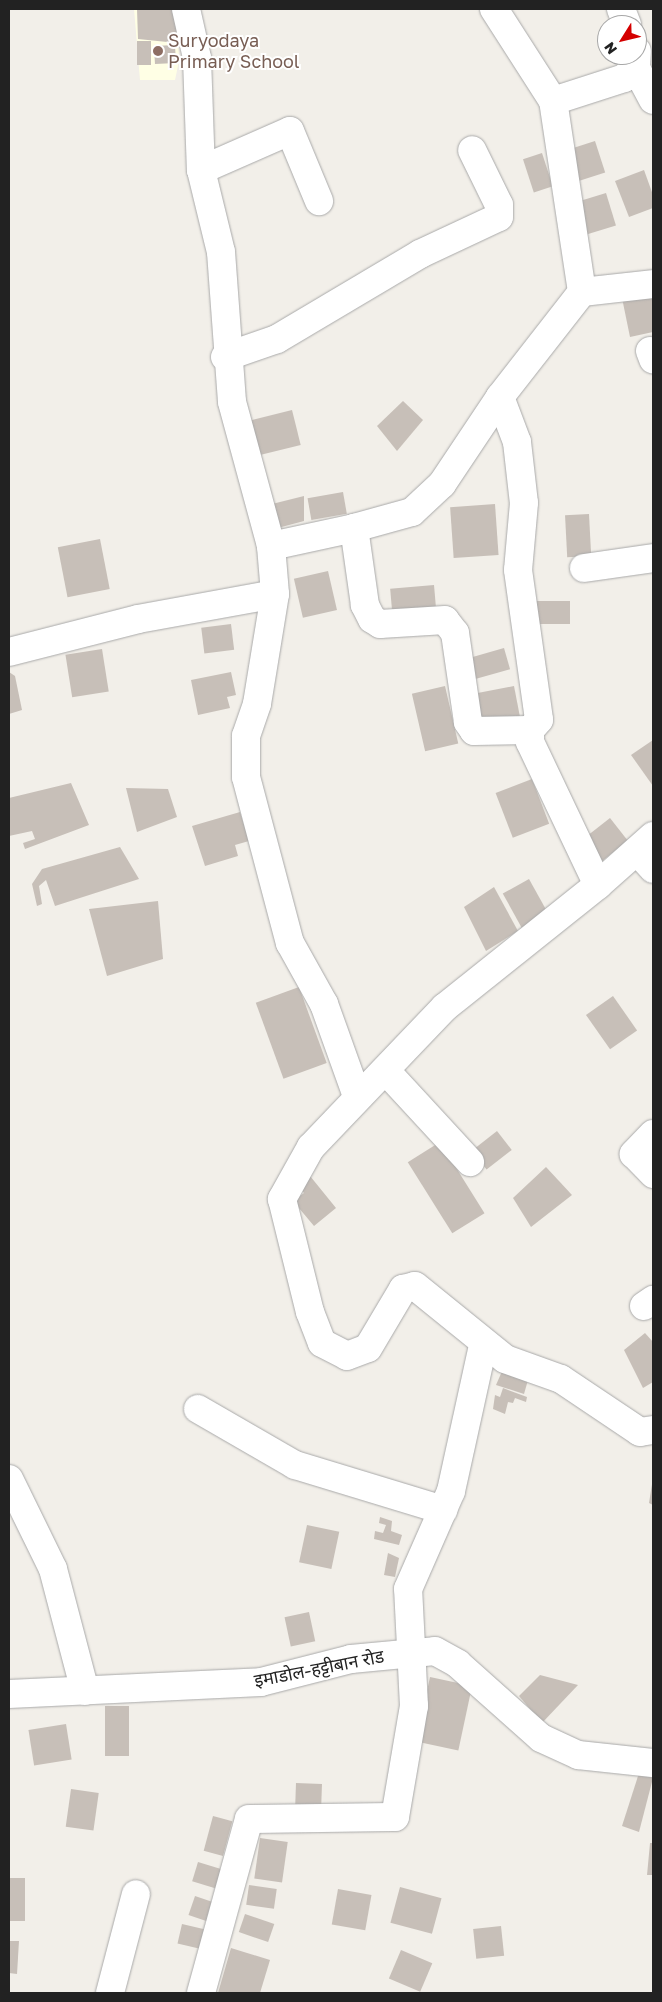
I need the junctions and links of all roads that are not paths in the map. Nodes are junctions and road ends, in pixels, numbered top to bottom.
1 (186, 9) edge
2 (494, 9) edge
3 (633, 65) edge
4 (639, 65) edge
5 (653, 100) edge
6 (553, 101) junction
7 (472, 150) dead end
8 (201, 170) junction
9 (319, 201) dead end
10 (653, 284) edge
11 (582, 292) junction
12 (226, 358) junction
13 (500, 397) junction
14 (354, 528) junction
15 (271, 546) junction
16 (653, 558) edge
17 (584, 568) dead end
18 (275, 594) junction
19 (9, 652) edge
20 (530, 730) junction
21 (648, 852) edge
22 (598, 885) junction
23 (386, 1071) junction
24 (357, 1096) junction
25 (653, 1134) edge
26 (470, 1162) dead end
27 (653, 1174) edge
28 (483, 1344) junction
29 (198, 1409) dead end
30 (653, 1430) edge
31 (9, 1479) edge
32 (443, 1510) junction
33 (414, 1651) junction
34 (85, 1691) junction
35 (9, 1694) edge
36 (653, 1762) edge
37 (136, 1894) dead end
38 (110, 1993) edge
39 (201, 1993) edge

1 - 8 street
2 - 6 street
3 - 6 street
4 - 5 street
6 - 11 street
7 - 12 street
8 - 9 street
8 - 12 street
10 - 11 street
11 - 13 street
12 - 15 street
13 - 14 street
13 - 20 street
14 - 15 street
14 - 20 street
15 - 18 street
16 - 17 street
18 - 19 street
18 - 24 street
20 - 22 street
21 - 22 street
22 - 23 street
23 - 24 street
23 - 26 street
24 - 28 street
25 - 27 street
28 - 30 street
28 - 32 street
29 - 32 street
31 - 34 street
32 - 33 street
33 - 34 street, इमाडोल-हट्टीबान रोड
33 - 36 street, इमाडोल-हट्टीबान रोड
33 - 39 street
34 - 35 street, इमाडोल-हट्टीबान रोड
37 - 38 street

